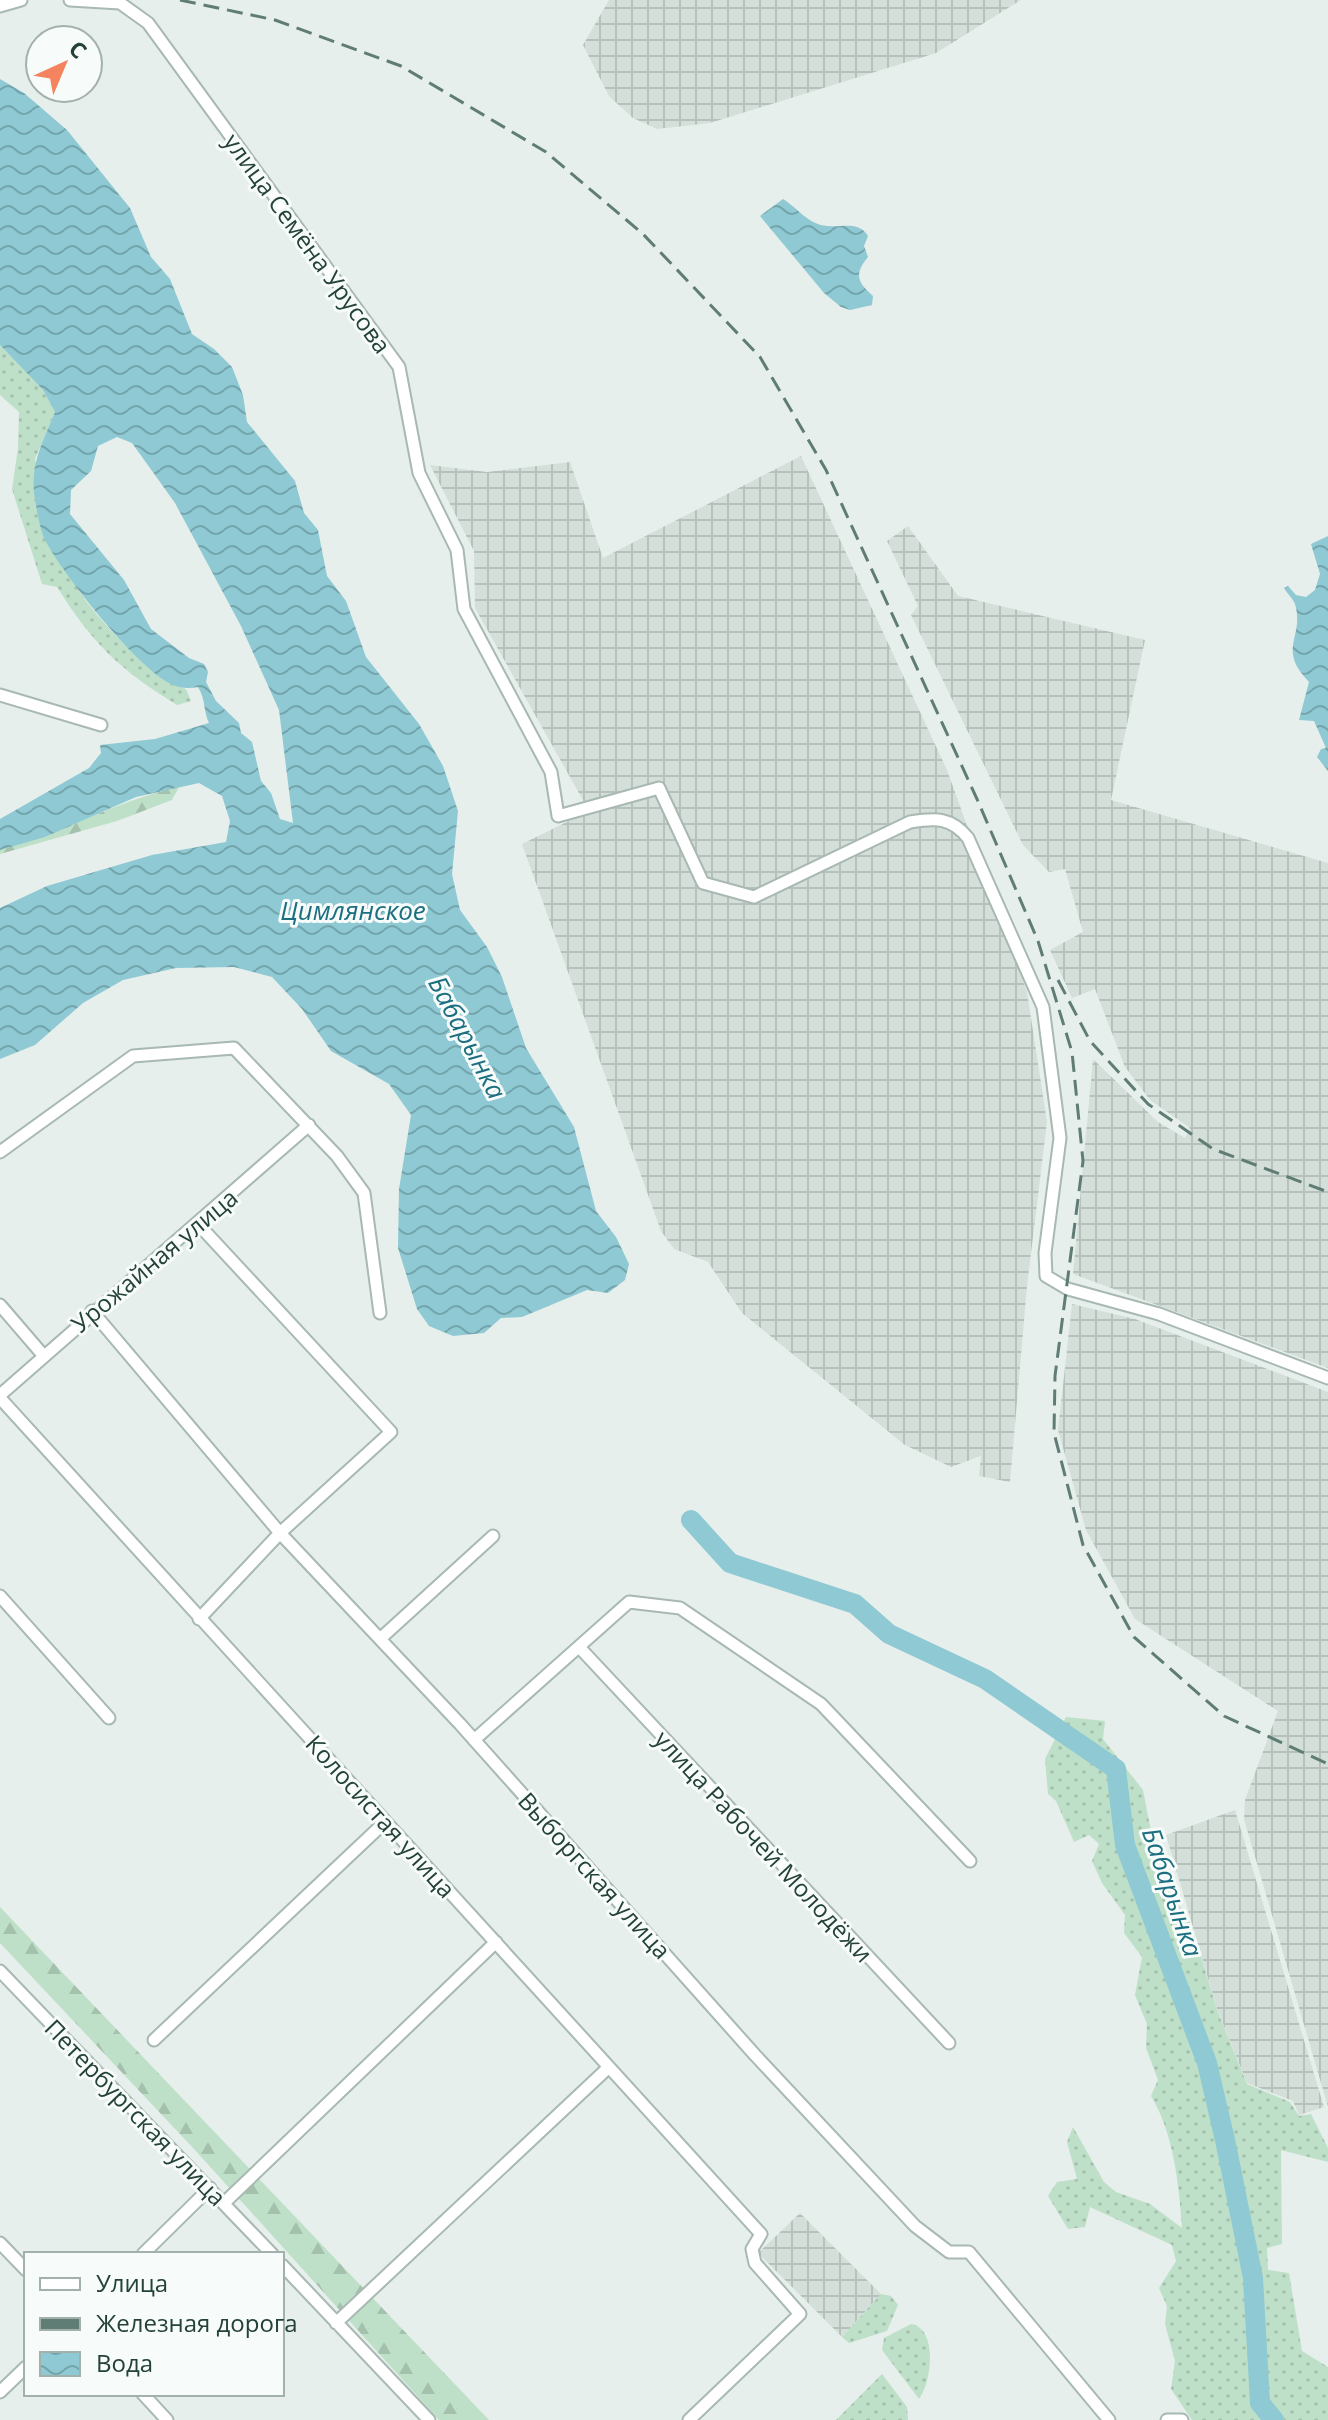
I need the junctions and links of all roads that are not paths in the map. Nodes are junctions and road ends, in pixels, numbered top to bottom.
1 (21, 0) edge
2 (70, 0) edge
3 (0, 6) edge
4 (0, 695) edge
5 (101, 725) dead end
6 (309, 1125) junction
7 (0, 1152) edge
8 (199, 1225) junction
9 (0, 1305) edge
10 (92, 1311) junction
11 (380, 1313) dead end
12 (43, 1355) junction
13 (1328, 1378) edge
14 (0, 1397) edge
15 (280, 1533) junction
16 (493, 1536) dead end
17 (0, 1596) edge
18 (199, 1619) junction
19 (381, 1638) junction
20 (580, 1648) junction
21 (109, 1718) dead end
22 (474, 1740) junction
23 (385, 1822) junction
24 (970, 1861) dead end
25 (496, 1942) junction
26 (0, 1971) edge
27 (154, 2040) dead end
28 (949, 2043) dead end
29 (609, 2067) junction
30 (210, 2188) junction
31 (224, 2203) junction
32 (0, 2243) edge
33 (145, 2252) edge
34 (270, 2252) edge
35 (284, 2267) edge
36 (24, 2268) edge
37 (336, 2323) junction
38 (24, 2369) edge
39 (0, 2392) edge
40 (145, 2396) edge
41 (167, 2420) edge
42 (429, 2420) edge
43 (689, 2420) edge
44 (1109, 2420) edge
45 (1167, 2420) edge
46 (1182, 2420) edge

1 - 3 street
2 - 13 street, улица Семёна Урусова
4 - 5 street
6 - 7 street
6 - 8 street, Урожайная улица
6 - 11 street
8 - 10 street, Урожайная улица
8 - 15 street
9 - 12 street
10 - 12 street, Урожайная улица
10 - 15 street, Выборгская улица
12 - 14 street, Урожайная улица
14 - 18 street, Колосистая улица
15 - 18 street
15 - 19 street, Выборгская улица
16 - 19 street
17 - 21 street
18 - 23 street, Колосистая улица
19 - 22 street, Выборгская улица
20 - 22 street
20 - 24 street
20 - 28 street, улица Рабочей Молодёжи
22 - 44 street, Выборгская улица
23 - 25 street, Колосистая улица
23 - 27 street
25 - 29 street, Колосистая улица
25 - 31 street
26 - 30 street, Петербургская улица
29 - 37 street
29 - 43 street, Колосистая улица
30 - 31 street, Петербургская улица
30 - 33 street
31 - 34 street, Петербургская улица
32 - 36 street
35 - 37 street
37 - 42 street
38 - 39 street
40 - 41 street
45 - 46 street

